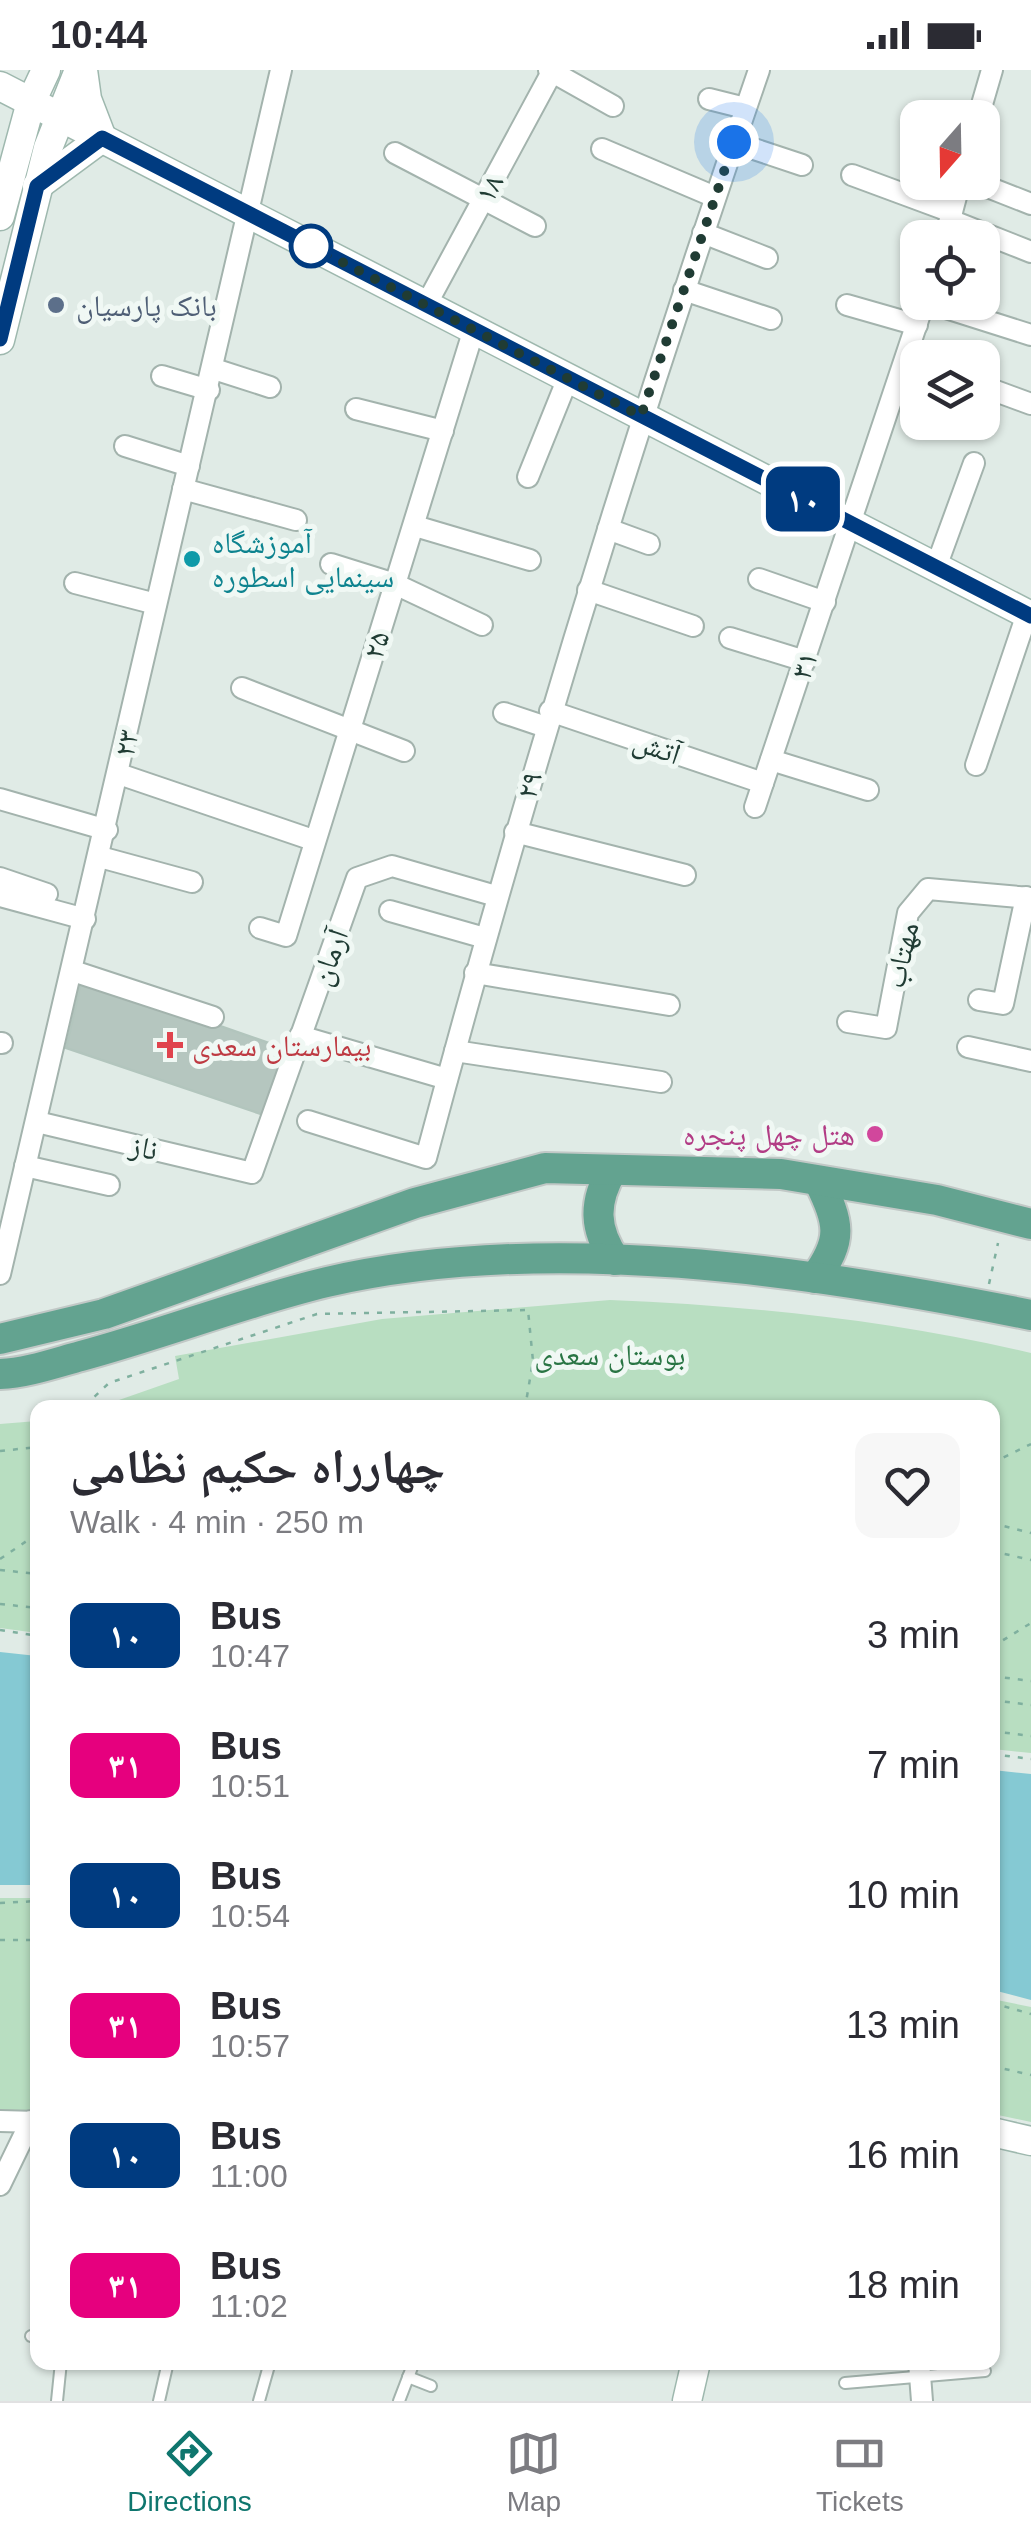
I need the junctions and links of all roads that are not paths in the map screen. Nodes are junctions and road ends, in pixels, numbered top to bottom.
1 (16, 70) edge
2 (46, 70) edge
3 (81, 70) edge
4 (281, 70) edge
5 (758, 70) edge
6 (550, 71) edge
7 (986, 71) edge
8 (0, 72) edge
9 (0, 86) edge
10 (710, 99) dead end
11 (981, 100) edge
12 (31, 102) junction
13 (613, 106) dead end
14 (745, 108) junction
15 (60, 116) junction
16 (102, 138) junction
17 (734, 142) junction
18 (602, 149) dead end
19 (394, 153) dead end
20 (802, 165) dead end
21 (852, 175) dead end
22 (37, 186) junction
23 (1000, 192) edge
24 (715, 197) junction
25 (483, 201) junction
26 (1031, 204) edge
27 (244, 212) junction
28 (0, 216) edge
29 (943, 220) edge
30 (535, 226) dead end
31 (703, 233) junction
32 (1000, 241) edge
33 (1031, 252) edge
34 (766, 258) dead end
35 (684, 290) junction
36 (426, 305) junction
37 (847, 305) dead end
38 (771, 319) dead end
39 (919, 320) edge
40 (983, 320) edge
41 (917, 325) junction
42 (474, 329) junction
43 (1031, 335) edge
44 (0, 340) edge
45 (915, 340) edge
46 (162, 376) dead end
47 (568, 378) junction
48 (211, 379) junction
49 (270, 387) dead end
50 (900, 389) edge
51 (1000, 393) edge
52 (1031, 404) edge
53 (356, 410) dead end
54 (379, 415) junction
55 (641, 416) junction
56 (443, 430) junction
57 (372, 438) dead end
58 (125, 446) dead end
59 (974, 463) dead end
60 (189, 466) junction
61 (528, 476) dead end
62 (183, 489) junction
63 (296, 520) dead end
64 (848, 522) junction
65 (415, 526) junction
66 (608, 529) junction
67 (650, 544) dead end
68 (530, 560) dead end
69 (331, 564) dead end
70 (936, 567) junction
71 (758, 578) dead end
72 (75, 583) dead end
73 (394, 584) junction
74 (588, 590) junction
75 (825, 602) junction
76 (156, 604) junction
77 (1029, 615) edge
78 (482, 625) dead end
79 (693, 626) dead end
80 (730, 638) dead end
81 (805, 661) junction
82 (242, 688) dead end
83 (504, 713) dead end
84 (548, 719) junction
85 (351, 730) junction
86 (404, 751) dead end
87 (771, 760) junction
88 (976, 765) dead end
89 (119, 774) junction
90 (763, 783) junction
91 (868, 790) dead end
92 (0, 798) edge
93 (755, 807) dead end
94 (107, 830) junction
95 (515, 832) junction
96 (313, 840) junction
97 (100, 857) junction
98 (685, 875) dead end
99 (0, 878) edge
100 (192, 882) dead end
101 (48, 894) dead end
102 (0, 896) edge
103 (496, 896) junction
104 (1028, 897) edge
105 (390, 911) dead end
106 (86, 919) junction
107 (260, 928) dead end
108 (485, 938) junction
109 (73, 971) junction
110 (476, 973) junction
111 (980, 1000) dead end
112 (669, 1005) dead end
113 (213, 1018) dead end
114 (848, 1022) dead end
115 (300, 1036) junction
116 (968, 1046) dead end
117 (455, 1050) junction
118 (1031, 1061) edge
119 (447, 1079) junction
120 (661, 1082) dead end
121 (308, 1121) dead end
122 (37, 1122) junction
123 (612, 1170) junction
124 (252, 1172) joint
125 (23, 1174) junction
126 (0, 1176) edge
127 (819, 1180) junction
128 (110, 1186) dead end
129 (1017, 1221) edge
130 (615, 1260) junction
131 (0, 1274) edge
132 (814, 1278) junction
133 (1031, 1316) edge
134 (0, 1338) edge
135 (0, 1374) edge
136 (0, 2121) edge
137 (30, 2122) edge
138 (30, 2130) edge
139 (1000, 2134) edge
140 (1031, 2141) edge
141 (0, 2186) edge
142 (61, 2370) edge
143 (166, 2370) edge
144 (268, 2370) edge
145 (411, 2370) edge
146 (694, 2370) edge
147 (909, 2370) edge
148 (919, 2370) edge
149 (963, 2370) edge
150 (985, 2371) dead end
151 (408, 2377) junction
152 (846, 2383) dead end
153 (431, 2386) dead end
154 (57, 2401) edge
155 (159, 2401) edge
156 (259, 2401) edge
157 (398, 2401) edge
158 (687, 2401) edge
159 (922, 2401) edge

1 - 8 main road
2 - 12 main road
3 - 15 main road
3 - 16 main road
4 - 27 street, ۲۳
5 - 14 street, ۲۹
6 - 13 street
6 - 25 street, ۱۸
7 - 11 street
9 - 12 main road
10 - 14 street
12 - 15 main road
12 - 28 main road
14 - 17 street, ۲۹
15 - 16 main road
15 - 22 main road
16 - 22 main road
16 - 27 main road
17 - 20 street
17 - 24 street, ۲۹
18 - 24 street
19 - 25 street
21 - 29 street
22 - 44 main road
23 - 26 street
24 - 31 street, ۲۹
25 - 30 street
25 - 36 street, ۱۸
27 - 36 main road
27 - 48 street, ۲۳
31 - 34 street
31 - 35 street, ۲۹
32 - 33 street
35 - 38 street
35 - 55 street, ۲۹
36 - 42 main road
37 - 41 street
39 - 41 street, ۳۱
40 - 43 street
41 - 45 street, ۳۱
42 - 47 main road
42 - 56 street, ۲۵
46 - 48 street
47 - 55 main road
47 - 61 street
48 - 49 street
48 - 60 street, ۲۳
50 - 64 street, ۳۱
51 - 52 street
53 - 54 street
54 - 56 street
54 - 57 street
55 - 64 main road
55 - 66 street, ۲۹
56 - 65 street, ۲۵
58 - 60 street
59 - 70 street
60 - 62 street, ۲۳
62 - 63 street
62 - 76 street, ۲۳
64 - 70 main road
64 - 75 street, ۳۱
65 - 68 street
65 - 73 street, ۲۵
66 - 67 street
66 - 74 street, ۲۹
69 - 73 street
70 - 77 main road
71 - 75 street
72 - 76 street
73 - 78 street
73 - 85 street, ۲۵
74 - 79 street
74 - 84 street, ۲۹
75 - 81 street, ۳۱
76 - 89 street, ۲۳
77 - 88 street
80 - 81 street
81 - 87 street, ۳۱
82 - 85 street
83 - 84 street, آتش
84 - 90 street, آتش
84 - 95 street, ۲۹
85 - 86 street
85 - 96 street, ۲۵
87 - 90 street, ۳۱
87 - 91 street
89 - 94 street, ۲۳
89 - 96 street
90 - 93 street, ۳۱
92 - 94 street
94 - 97 street, ۲۳
95 - 98 street
95 - 103 street, ۲۹
96 - 107 street, ۲۵
97 - 100 street
97 - 106 street, ۲۳
99 - 101 street
102 - 106 street
103 - 108 street, ۲۹
103 - 115 street, آرمان
104 - 111 street, مهتاب
104 - 114 street, مهتاب
105 - 108 street
106 - 109 street, ۲۳
108 - 110 street, ۲۹
109 - 113 street
109 - 122 street, ۲۳
110 - 112 street
110 - 117 street, ۲۹
115 - 119 street
115 - 124 street, آرمان
116 - 118 street
117 - 119 street, ۲۹
117 - 120 street
119 - 121 street, ۲۹
122 - 124 street, ناز
122 - 125 street, ۲۳
123 - 127 main road
123 - 130 main road
123 - 134 main road
125 - 126 street
125 - 128 street
125 - 131 street, ۲۳
127 - 129 main road
127 - 132 main road
130 - 132 main road
130 - 135 main road
132 - 133 main road
136 - 137 street
138 - 141 street
139 - 140 main road
142 - 154 lane
143 - 155 lane
144 - 156 lane
145 - 151 lane
146 - 158 main road
147 - 152 lane
148 - 159 street
149 - 150 lane
151 - 153 lane
151 - 157 lane

